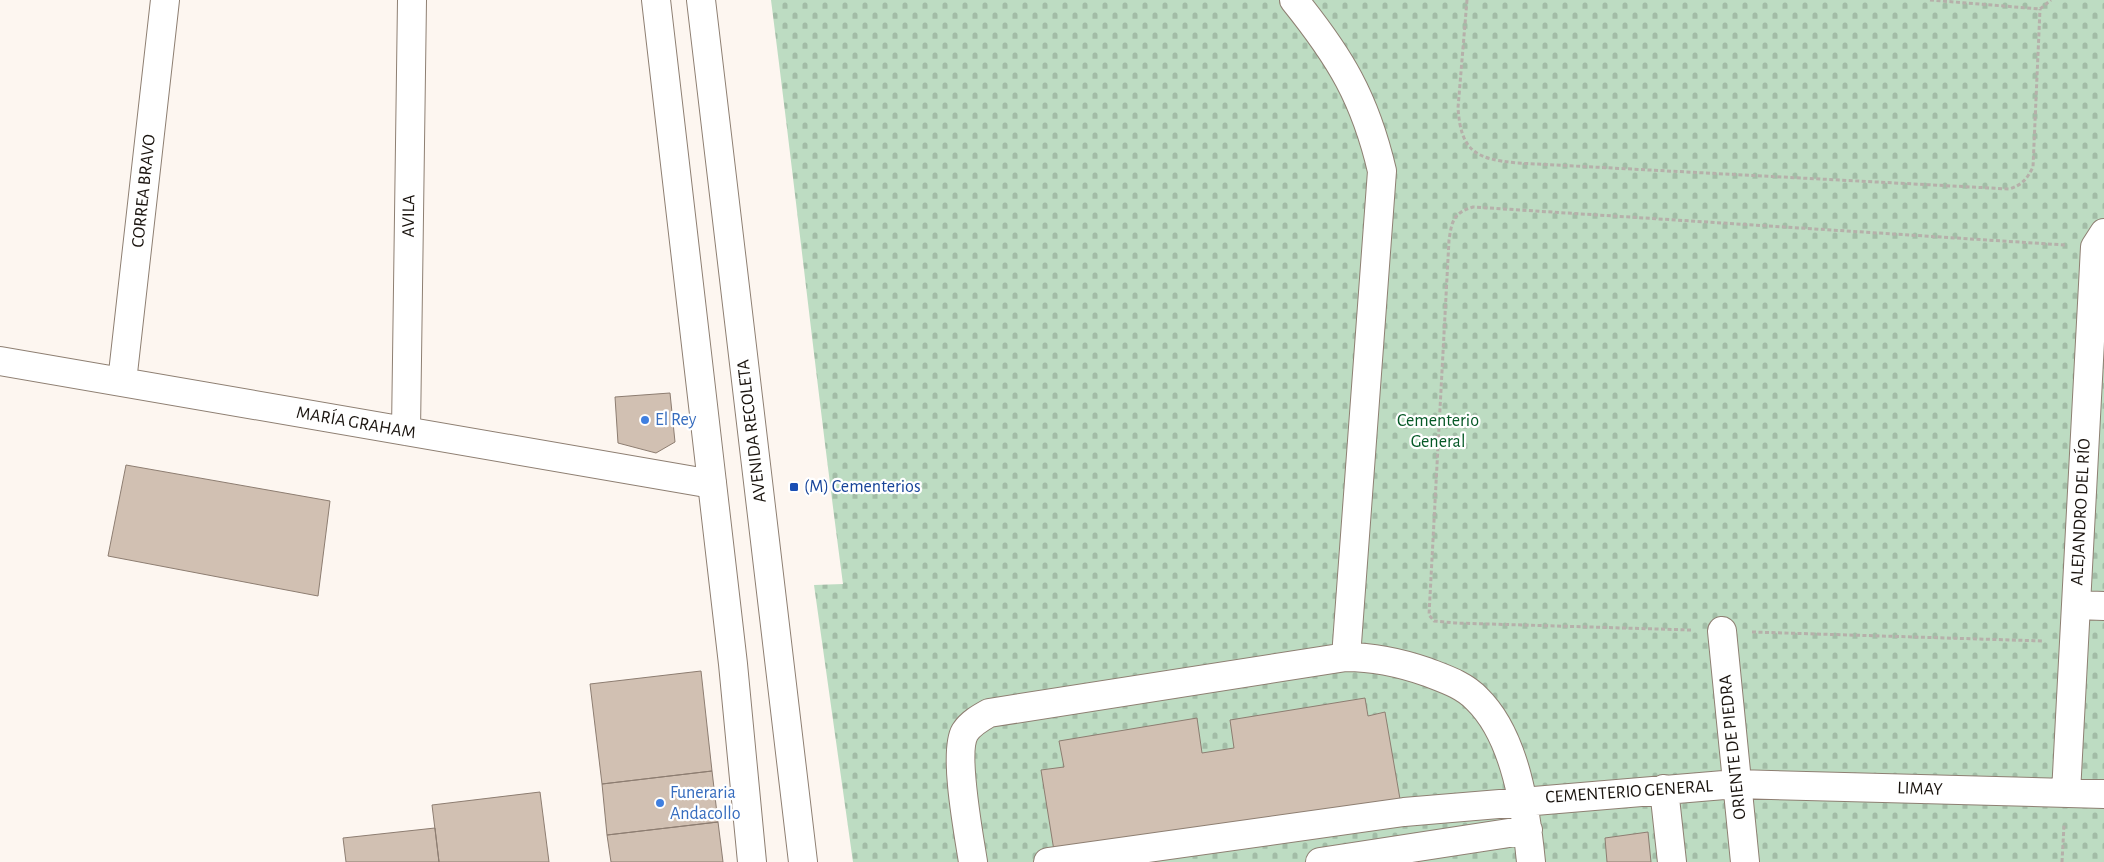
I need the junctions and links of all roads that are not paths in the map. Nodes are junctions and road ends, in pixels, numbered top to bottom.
1 (165, 0) edge
2 (412, 0) edge
3 (656, 0) edge
4 (701, 0) edge
5 (1294, 0) edge
6 (2100, 240) edge
7 (0, 361) edge
8 (122, 382) junction
9 (406, 431) junction
10 (712, 484) junction
11 (2076, 604) junction
12 (2104, 606) edge
13 (1722, 631) road end
14 (1346, 657) junction
15 (1736, 784) junction
16 (1664, 789) junction
17 (2066, 793) junction
18 (2104, 794) edge
19 (1522, 800) junction
20 (1528, 830) junction
21 (752, 862) edge
22 (802, 862) edge
23 (973, 862) edge
24 (1048, 862) edge
25 (1320, 862) edge
26 (1532, 862) edge
27 (1672, 862) edge
28 (1745, 862) edge

1 - 8 main road, CORREA BRAVO
2 - 9 main road, AVILA
3 - 10 main road
4 - 22 main road, AVENIDA RECOLETA
5 - 14 main road
6 - 11 main road, ALEJANDRO DEL RÍO
7 - 8 main road, MARÍA GRAHAM
8 - 9 main road, MARÍA GRAHAM
9 - 10 main road, MARÍA GRAHAM
10 - 21 main road
11 - 12 main road
11 - 17 main road, ALEJANDRO DEL RÍO
13 - 15 main road, ORIENTE DE PIEDRA
14 - 19 main road
14 - 23 main road
15 - 16 main road, CEMENTERIO GENERAL
15 - 17 main road, LIMAY
15 - 28 main road, ORIENTE DE PIEDRA
16 - 19 main road, CEMENTERIO GENERAL
16 - 27 main road
17 - 18 main road, LIMAY
19 - 20 main road
19 - 24 main road, CEMENTERIO GENERAL
20 - 25 main road
20 - 26 main road

